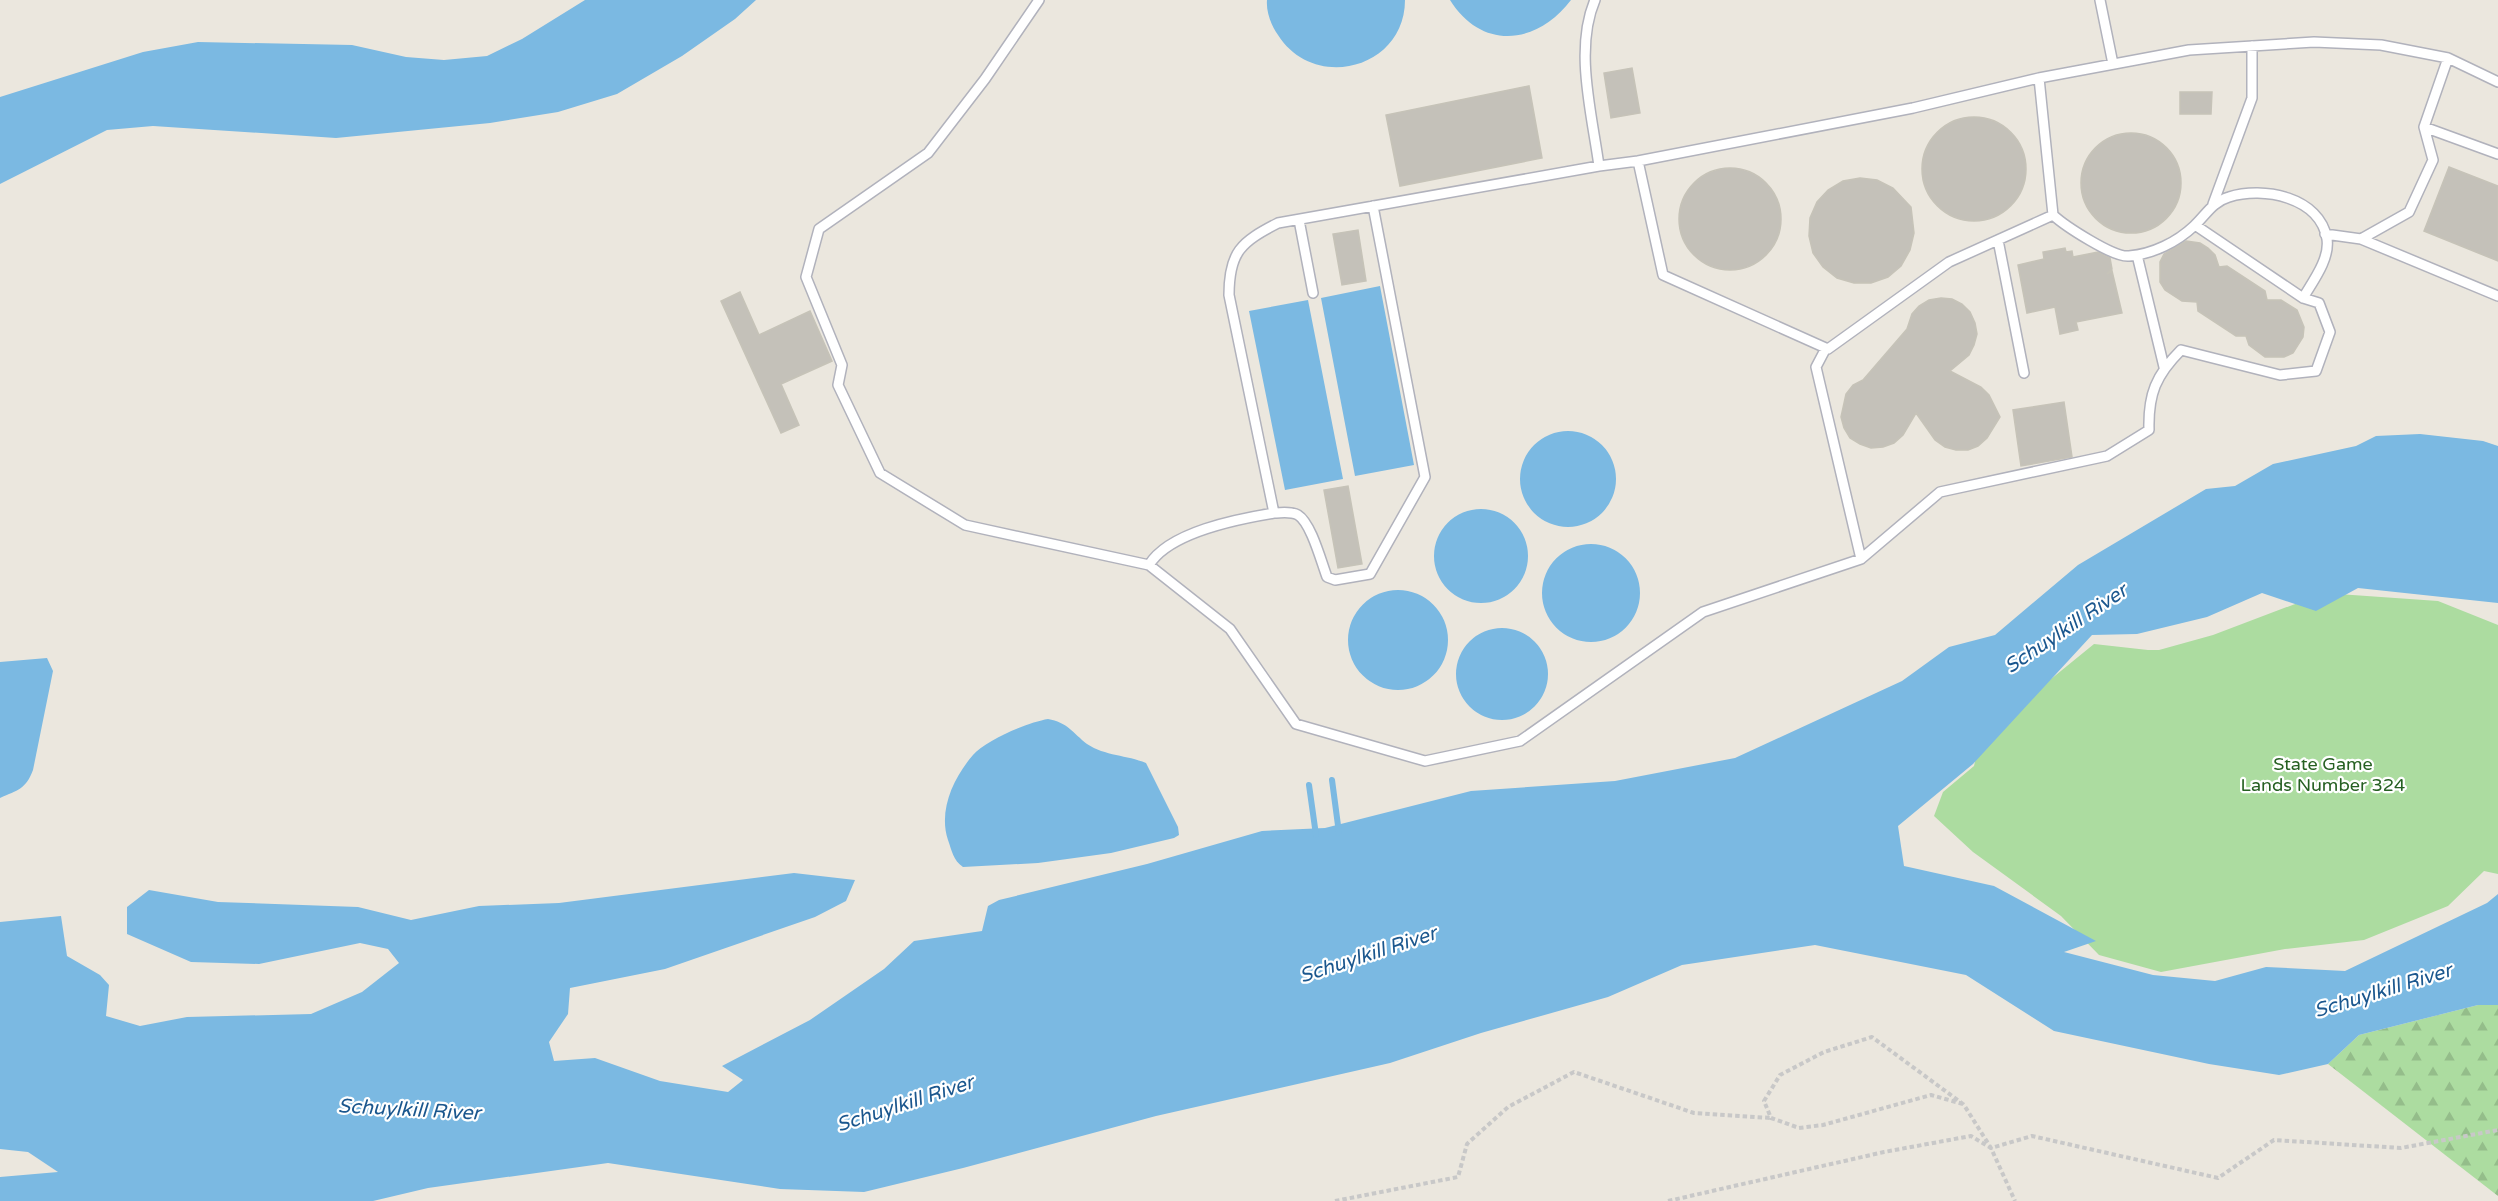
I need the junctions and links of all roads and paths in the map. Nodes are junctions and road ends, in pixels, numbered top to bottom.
1 (1039, 0) edge
2 (1595, 0) edge
3 (2100, 0) edge
4 (2252, 46) junction
5 (2448, 58) junction
6 (2113, 64) junction
7 (2039, 78) junction
8 (2498, 82) edge
9 (2424, 126) junction
10 (2498, 154) edge
11 (1638, 161) junction
12 (1599, 166) junction
13 (2213, 204) junction
14 (1373, 206) junction
15 (2053, 215) junction
16 (1299, 220) junction
17 (2195, 225) junction
18 (2325, 234) junction
19 (2361, 239) junction
20 (1998, 240) junction
21 (2137, 255) junction
22 (1313, 293) dead end
23 (2498, 296) edge
24 (2304, 298) junction
25 (1826, 348) junction
26 (2164, 367) junction
27 (2024, 373) dead end
28 (1274, 513) junction
29 (1862, 559) junction
30 (1149, 565) junction
31 (1963, 1104) junction
32 (1771, 1118) junction
33 (2498, 1130) edge
34 (1991, 1148) junction
35 (1335, 1201) edge
36 (1668, 1201) edge
37 (2015, 1201) edge

1 - 30 lane
2 - 12 lane
3 - 6 lane
4 - 5 lane
4 - 6 lane
4 - 13 lane
5 - 8 lane
5 - 9 lane
6 - 7 lane
7 - 11 lane
7 - 15 lane
9 - 10 lane
9 - 19 lane
11 - 12 lane
11 - 25 lane
12 - 14 lane
13 - 17 lane
13 - 18 lane
14 - 16 lane
14 - 28 lane
15 - 20 lane
15 - 21 lane
16 - 22 lane
16 - 28 lane
17 - 21 lane
17 - 24 lane
18 - 19 lane
18 - 24 lane
19 - 23 lane
20 - 25 lane
20 - 27 lane
21 - 26 lane
24 - 26 lane
25 - 29 lane
26 - 29 lane
28 - 30 lane
29 - 30 lane
31 - 32 path
31 - 32 path
31 - 34 path
32 - 35 path
33 - 34 path
34 - 36 path
34 - 37 path

